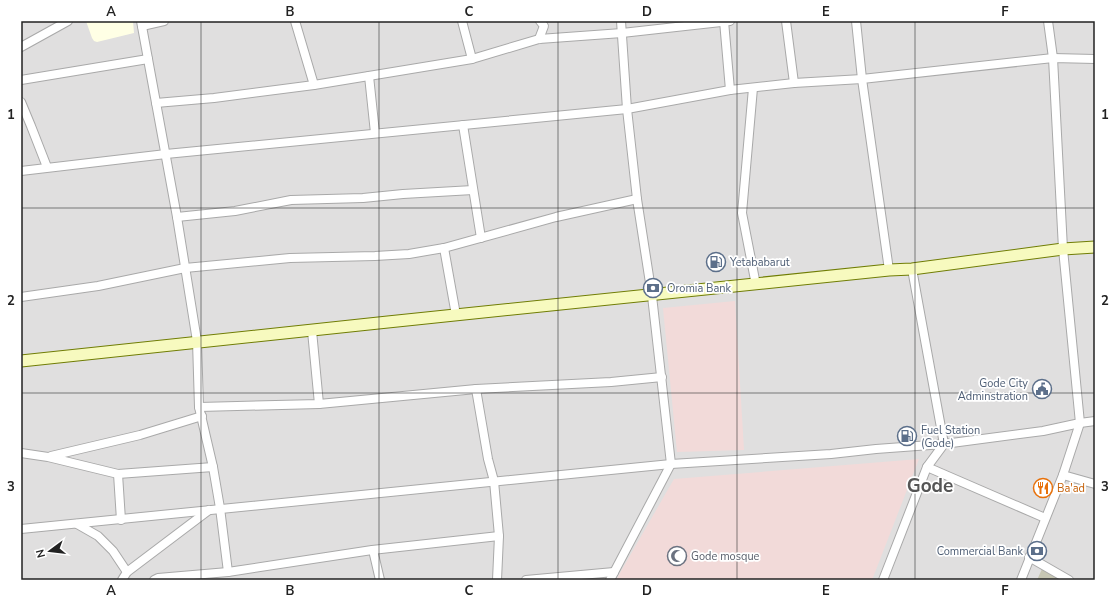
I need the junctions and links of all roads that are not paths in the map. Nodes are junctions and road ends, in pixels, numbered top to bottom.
1 (68, 21) edge
2 (164, 21) edge
3 (295, 21) edge
4 (462, 21) edge
5 (540, 21) edge
6 (621, 21) edge
7 (726, 21) edge
8 (786, 21) edge
9 (856, 21) edge
10 (1048, 21) edge
11 (142, 24) edge
12 (622, 33) junction
13 (539, 39) junction
14 (21, 47) edge
15 (1053, 58) junction
16 (148, 59) junction
17 (472, 59) junction
18 (1095, 59) edge
19 (369, 76) junction
20 (21, 80) edge
21 (862, 80) junction
22 (794, 83) junction
23 (314, 85) junction
24 (753, 88) junction
25 (730, 90) junction
26 (21, 102) edge
27 (156, 103) junction
28 (627, 108) junction
29 (463, 125) junction
30 (375, 133) junction
31 (166, 154) junction
32 (47, 167) junction
33 (21, 171) edge
34 (473, 190) junction
35 (637, 199) junction
36 (176, 217) junction
37 (481, 238) junction
38 (1095, 247) edge
39 (444, 248) junction
40 (1063, 249) junction
41 (185, 268) junction
42 (912, 269) junction
43 (890, 270) junction
44 (756, 285) junction
45 (652, 296) junction
46 (21, 297) edge
47 (456, 315) junction
48 (312, 331) junction
49 (197, 341) junction
50 (21, 361) edge
51 (662, 377) junction
52 (476, 389) junction
53 (319, 404) junction
54 (201, 412) junction
55 (1095, 422) edge
56 (1080, 423) junction
57 (944, 444) junction
58 (21, 453) edge
59 (48, 457) junction
60 (671, 464) junction
61 (213, 467) junction
62 (927, 467) junction
63 (118, 474) junction
64 (1063, 475) junction
65 (494, 481) junction
66 (1095, 484) edge
67 (220, 508) junction
68 (210, 509) junction
69 (1045, 518) junction
70 (121, 520) junction
71 (77, 524) junction
72 (21, 529) edge
73 (499, 536) junction
74 (374, 550) junction
75 (1029, 557) junction
76 (127, 572) junction
77 (228, 572) junction
78 (614, 572) junction
79 (122, 580) edge
80 (154, 580) edge
81 (380, 580) edge
82 (497, 580) edge
83 (526, 580) edge
84 (610, 580) edge
85 (882, 580) edge
86 (1021, 580) edge
87 (1069, 580) edge

1 - 14 street
2 - 11 street
3 - 23 street
4 - 17 street
5 - 13 street
6 - 12 street
7 - 12 street
7 - 25 street
8 - 22 street
9 - 21 street
10 - 15 street
11 - 16 street
12 - 13 street
12 - 28 street
13 - 17 street
15 - 18 street
15 - 21 street
15 - 40 street
16 - 20 street
16 - 27 street
17 - 19 street
19 - 23 street
19 - 30 street
21 - 22 street
21 - 43 street
22 - 24 street
23 - 27 street
24 - 25 street
24 - 44 street
25 - 28 street
26 - 32 street
27 - 31 street
28 - 29 street
28 - 35 street
29 - 30 street
29 - 34 street
30 - 31 street
31 - 32 street
31 - 36 street
32 - 33 street
34 - 36 street
34 - 37 street
35 - 37 street
35 - 45 street
36 - 41 street
37 - 39 street
38 - 40 street
39 - 41 street
39 - 47 street
40 - 42 street
40 - 56 street
41 - 46 street
41 - 49 street
42 - 43 street
42 - 57 street
43 - 44 street
44 - 45 street
45 - 47 street
45 - 51 street
47 - 48 street
48 - 49 street
48 - 53 street
49 - 50 street
49 - 54 street
51 - 52 street
51 - 60 street
52 - 53 street
52 - 65 street
53 - 54 street
54 - 59 street
54 - 61 street
55 - 56 street
56 - 57 street
56 - 64 street
57 - 60 street
57 - 62 street
58 - 59 street
59 - 63 street
60 - 65 street
60 - 78 street
61 - 63 street
61 - 67 street
62 - 69 street
62 - 85 street
63 - 70 street
64 - 66 street
64 - 69 street
65 - 67 street
65 - 73 street
67 - 68 street
67 - 77 street
68 - 70 street
68 - 76 street
69 - 75 street
70 - 71 street
71 - 72 street
71 - 76 street
73 - 74 street
73 - 82 street
74 - 77 street
74 - 81 street
75 - 86 street
75 - 87 street
76 - 79 street
77 - 80 street
78 - 83 street
78 - 84 street

